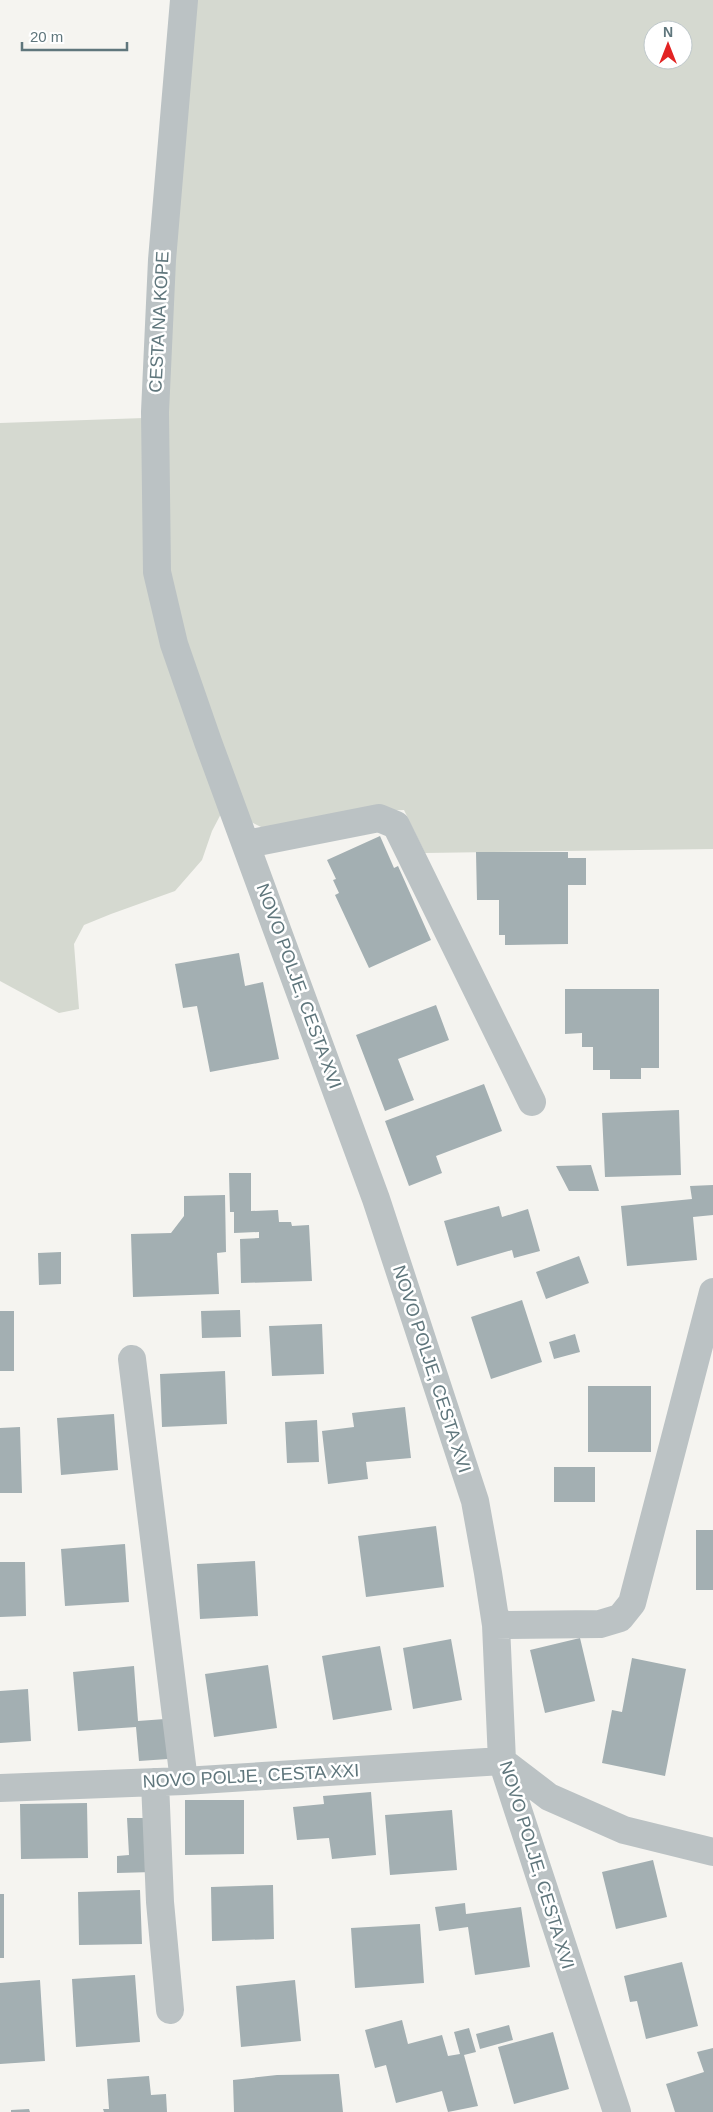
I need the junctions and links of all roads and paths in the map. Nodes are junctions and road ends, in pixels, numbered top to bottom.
1 (184, 0) edge
2 (174, 644) joint
3 (247, 844) junction
4 (532, 1102) dead end
5 (713, 1292) edge
6 (132, 1359) dead end
7 (496, 1626) junction
8 (502, 1760) junction
9 (184, 1781) junction
10 (155, 1782) junction
11 (0, 1788) edge
12 (713, 1852) edge
13 (170, 2010) dead end
14 (617, 2112) edge

1 - 2 street, CESTA NA KOPE
2 - 3 street, NOVO POLJE, CESTA XVI
3 - 4 street
3 - 7 street, NOVO POLJE, CESTA XVI
5 - 7 street
6 - 9 street
7 - 8 street, NOVO POLJE, CESTA XVI
8 - 9 street, NOVO POLJE, CESTA XXI
8 - 12 street
8 - 14 street, NOVO POLJE, CESTA XVI
9 - 10 street, NOVO POLJE, CESTA XXI
10 - 11 street, NOVO POLJE, CESTA XXI
10 - 13 street

